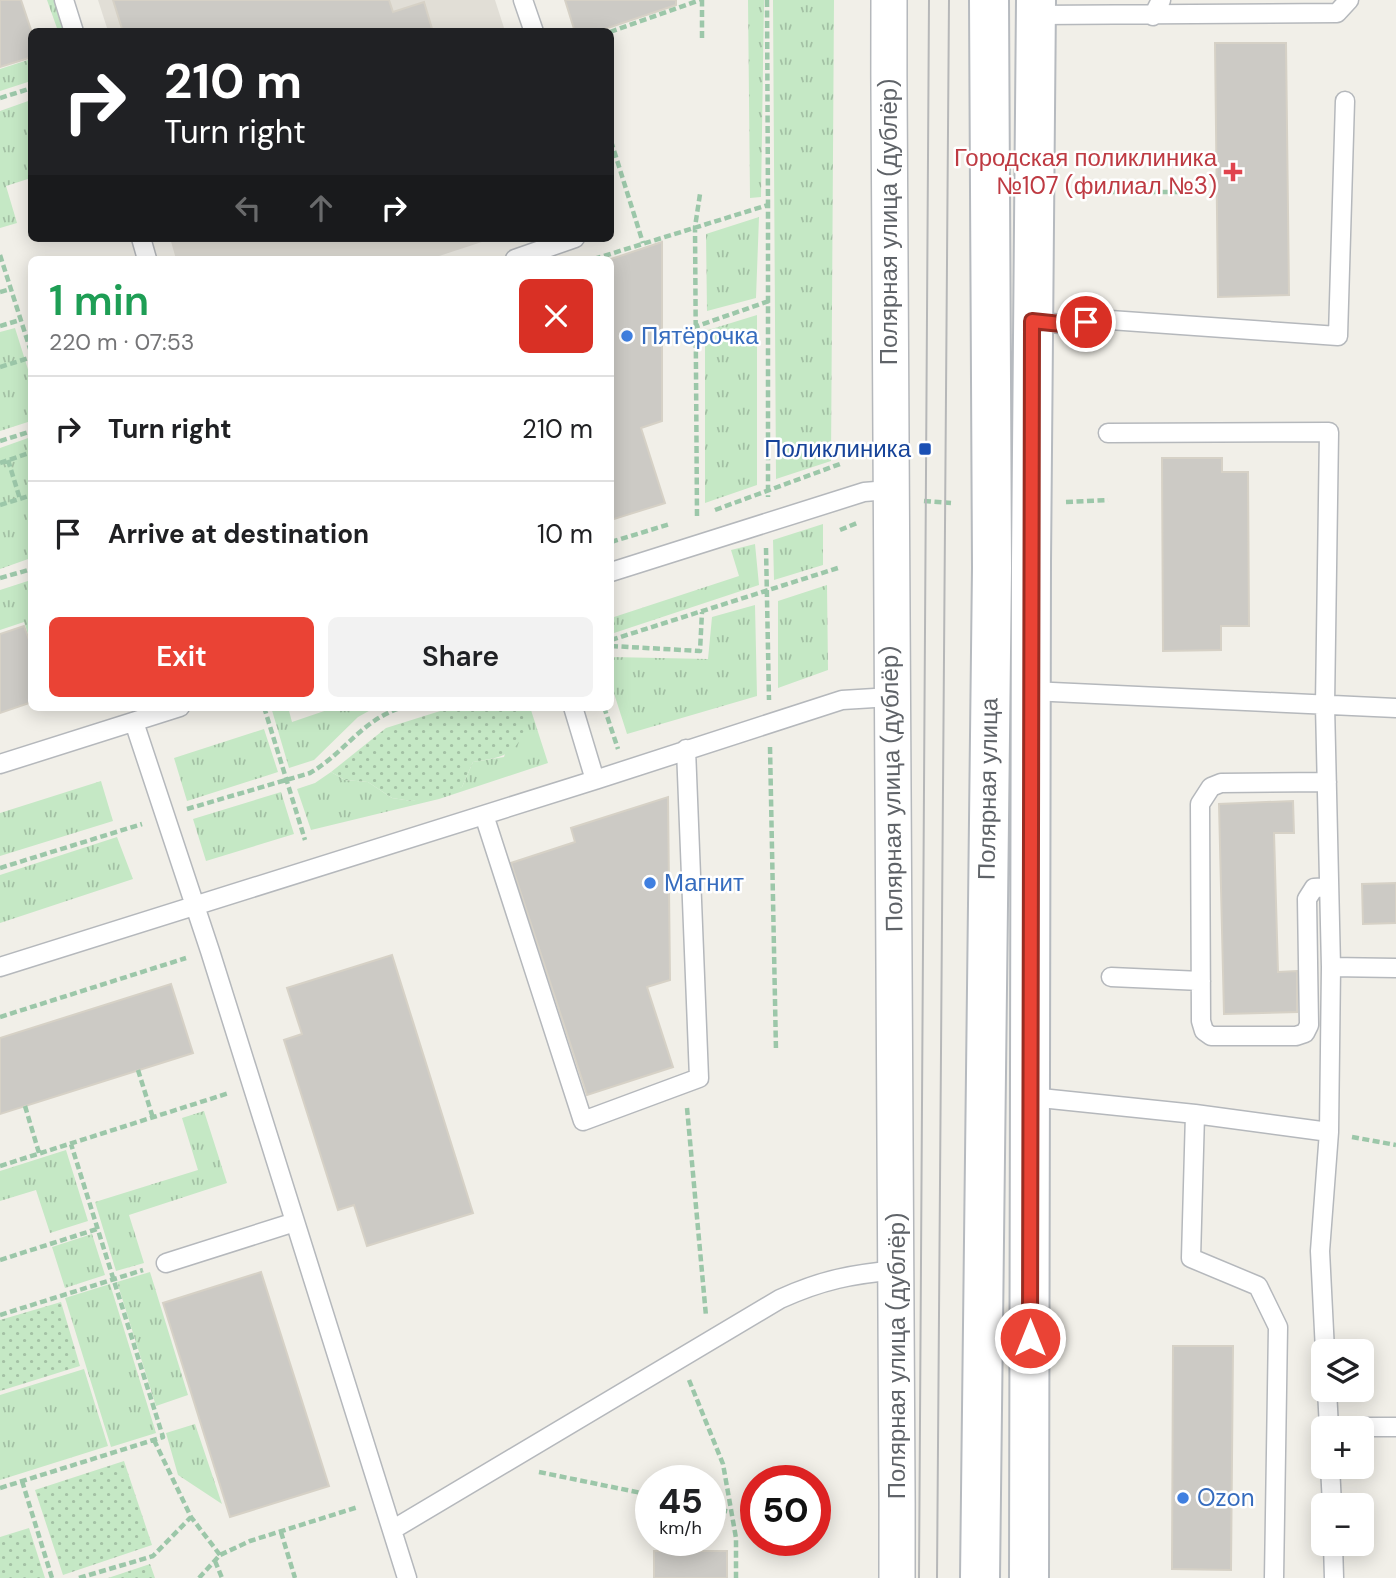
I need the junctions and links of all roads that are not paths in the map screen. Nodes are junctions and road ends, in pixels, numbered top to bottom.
1 (64, 0) edge
2 (523, 0) edge
3 (889, 0) edge
4 (989, 0) edge
5 (1349, 0) edge
6 (1036, 7) edge
7 (1157, 8) edge
8 (73, 28) edge
9 (533, 28) edge
10 (1345, 101) dead end
11 (564, 242) edge
12 (524, 256) edge
13 (1032, 321) junction
14 (1108, 433) dead end
15 (900, 496) junction
16 (614, 571) edge
17 (1031, 691) junction
18 (891, 697) junction
19 (1325, 705) junction
20 (1396, 708) edge
21 (168, 711) edge
22 (574, 711) edge
23 (134, 722) junction
24 (686, 749) junction
25 (0, 764) edge
26 (595, 780) junction
27 (1326, 782) junction
28 (484, 815) junction
29 (1329, 887) junction
30 (195, 907) junction
31 (0, 967) edge
32 (1331, 967) junction
33 (1396, 968) edge
34 (1111, 977) dead end
35 (1201, 981) junction
36 (1031, 1097) junction
37 (1195, 1114) junction
38 (1329, 1132) junction
39 (295, 1222) junction
40 (166, 1263) road end
41 (898, 1270) junction
42 (1324, 1339) edge
43 (1374, 1427) edge
44 (1396, 1427) edge
45 (392, 1530) junction
46 (1334, 1556) edge
47 (407, 1578) edge
48 (897, 1578) edge
49 (980, 1578) edge
50 (1029, 1578) edge
51 (1274, 1578) edge
52 (1335, 1578) edge

1 - 8 lane
2 - 9 lane
3 - 15 street, Полярная улица (дублёр)
4 - 49 main road, Полярная улица
5 - 7 lane
6 - 7 lane
6 - 13 main road, Полярная улица
10 - 13 lane
11 - 12 lane
13 - 17 main road, Полярная улица
14 - 19 lane
15 - 16 lane
15 - 18 street, Полярная улица (дублёр)
17 - 19 lane
17 - 36 main road, Полярная улица
18 - 24 lane
18 - 41 street, Полярная улица (дублёр)
19 - 20 lane
19 - 27 lane
21 - 23 lane
22 - 26 lane
23 - 25 lane
23 - 30 lane
24 - 26 lane
24 - 28 lane
26 - 28 lane
27 - 29 lane
27 - 35 lane
28 - 30 lane
29 - 32 lane
29 - 35 lane
30 - 31 lane
30 - 39 lane
32 - 33 lane
32 - 38 lane
34 - 35 lane
36 - 37 lane
36 - 50 main road, Полярная улица
37 - 38 lane
37 - 51 lane
38 - 42 lane
39 - 40 lane
39 - 45 lane
41 - 45 lane
41 - 48 street, Полярная улица (дублёр)
43 - 44 lane
45 - 47 lane
46 - 52 lane

